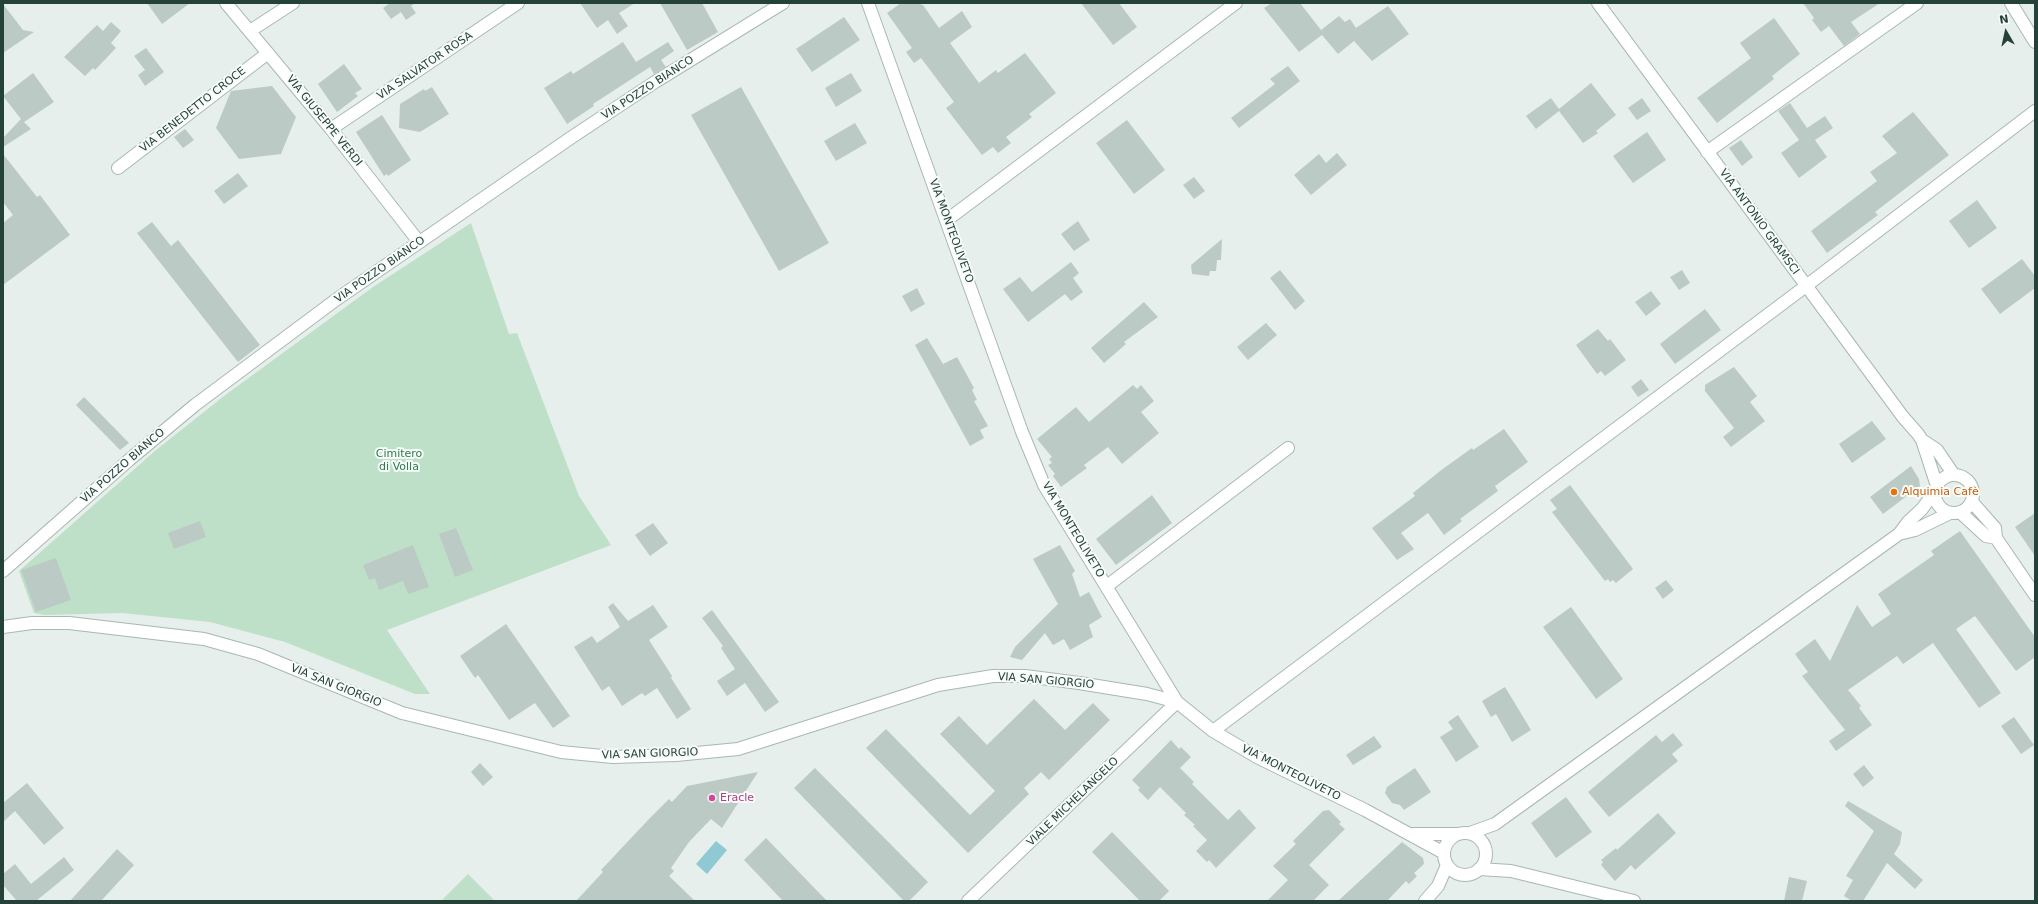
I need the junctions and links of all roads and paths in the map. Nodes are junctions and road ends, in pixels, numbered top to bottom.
1 (226, 3) edge
2 (293, 3) edge
3 (518, 3) edge
4 (782, 3) edge
5 (868, 3) edge
6 (1236, 3) edge
7 (1598, 3) edge
8 (1917, 3) edge
9 (2011, 3) edge
10 (250, 31) junction
11 (2035, 42) edge
12 (268, 52) junction
13 (2035, 111) edge
14 (332, 129) junction
15 (1707, 152) junction
16 (118, 168) dead end
17 (947, 220) junction
18 (419, 242) junction
19 (1806, 286) junction
20 (1922, 440) junction
21 (1288, 448) dead end
22 (1954, 475) junction
23 (1936, 488) junction
24 (1972, 502) junction
25 (1956, 513) junction
26 (1899, 534) junction
27 (1996, 538) junction
28 (3, 571) edge
29 (1107, 586) junction
30 (2035, 596) edge
31 (3, 618) edge
32 (32, 623) junction
33 (3, 627) edge
34 (1177, 702) junction
35 (1213, 732) junction
36 (1495, 824) junction
37 (1411, 834) junction
38 (1464, 834) junction
39 (1485, 851) junction
40 (1445, 859) junction
41 (1479, 869) junction
42 (1512, 871) junction
43 (1458, 874) junction
44 (1438, 886) junction
45 (968, 901) edge
46 (1425, 901) edge
47 (1634, 901) edge

1 - 10 street, VIA GIUSEPPE VERDI
2 - 10 street
3 - 14 street, VIA SALVATOR ROSA
4 - 18 street, VIA POZZO BIANCO
5 - 17 street, VIA MONTEOLIVETO
6 - 17 street
7 - 15 street, VIA ANTONIO GRAMSCI
8 - 15 street
9 - 11 street
10 - 12 street, VIA GIUSEPPE VERDI
12 - 14 street, VIA GIUSEPPE VERDI
12 - 16 street, VIA BENEDETTO CROCE
13 - 19 street
14 - 18 street, VIA GIUSEPPE VERDI
15 - 19 street, VIA ANTONIO GRAMSCI
17 - 29 street, VIA MONTEOLIVETO
18 - 28 street, VIA POZZO BIANCO
19 - 20 street, VIA ANTONIO GRAMSCI
19 - 35 street
20 - 22 street, VIA ANTONIO GRAMSCI
20 - 23 street, VIA ANTONIO GRAMSCI
21 - 29 street
22 - 23 street
22 - 24 street
23 - 25 street
23 - 26 street
24 - 25 street
24 - 27 street
25 - 26 street
25 - 27 street
26 - 36 street
27 - 30 street
29 - 34 street, VIA MONTEOLIVETO
31 - 32 street, VIA SAN GIORGIO
32 - 33 street, VIA SAN GIORGIO
32 - 34 street, VIA SAN GIORGIO
34 - 35 street, VIA MONTEOLIVETO
34 - 45 street, VIALE MICHELANGELO
35 - 37 street, VIA MONTEOLIVETO
36 - 38 street
36 - 39 street
37 - 38 street, VIA MONTEOLIVETO
37 - 40 street, VIA MONTEOLIVETO
38 - 39 street
38 - 40 street
39 - 41 street
39 - 42 street
40 - 43 street
40 - 44 street
41 - 42 street
41 - 43 street
42 - 47 street
43 - 44 street
44 - 46 street

